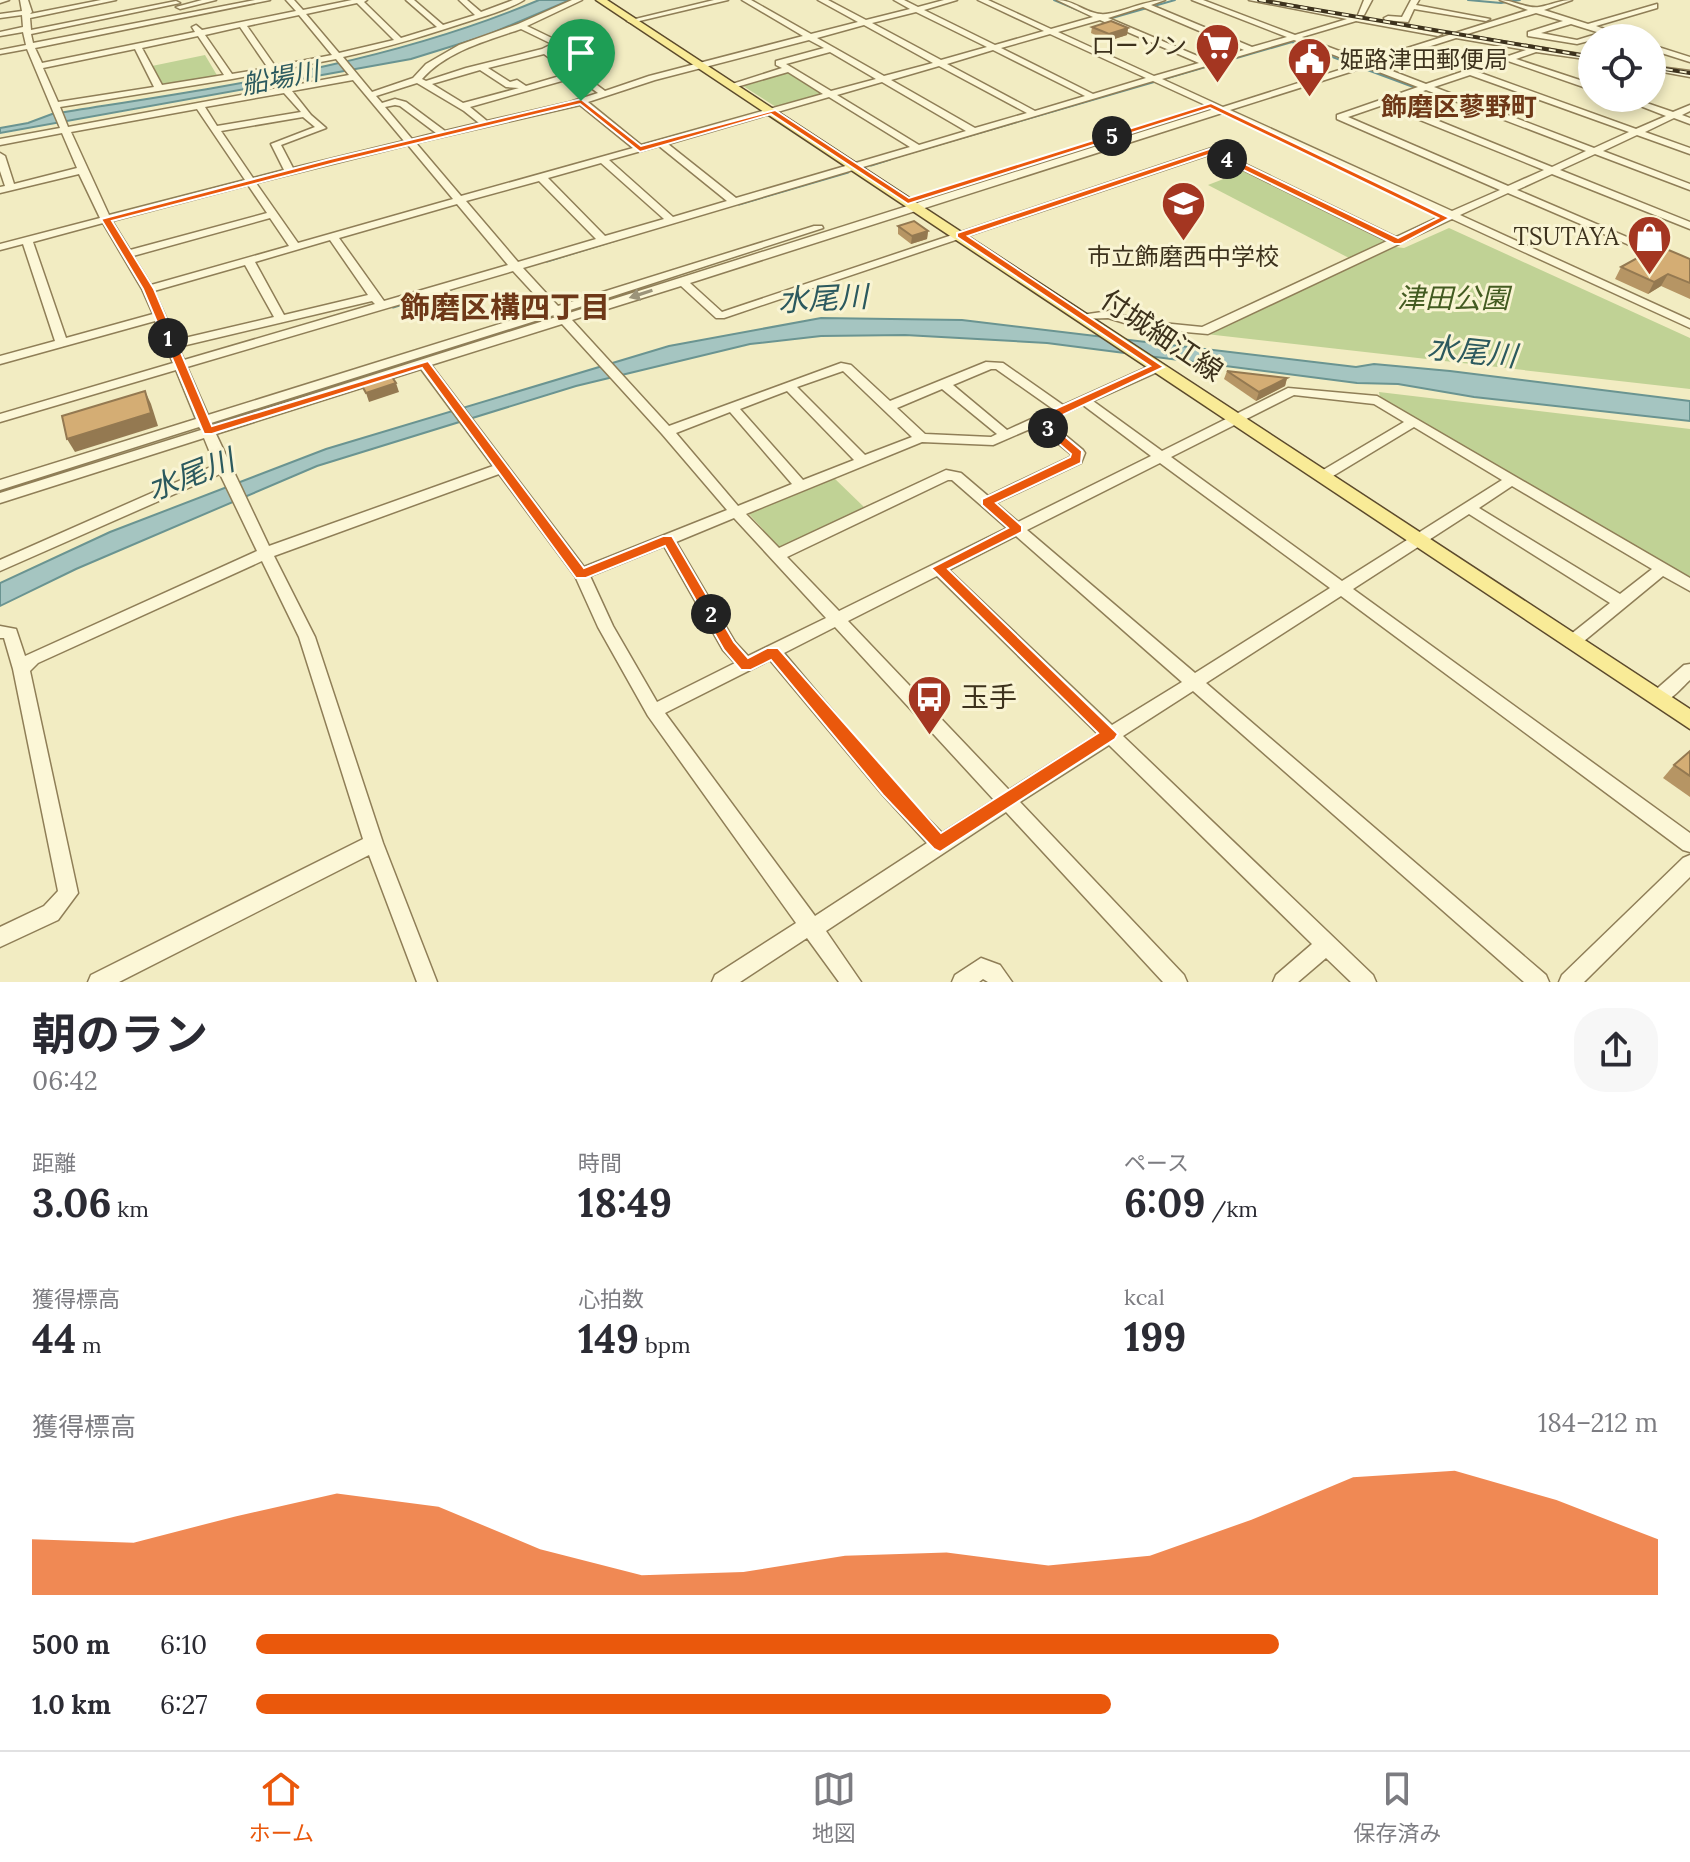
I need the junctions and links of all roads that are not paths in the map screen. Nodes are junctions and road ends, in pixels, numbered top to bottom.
1 (24, 0) edge
2 (112, 0) edge
3 (212, 0) edge
4 (266, 0) edge
5 (290, 0) edge
6 (361, 0) edge
7 (410, 0) edge
8 (463, 0) edge
9 (520, 0) edge
10 (578, 0) edge
11 (601, 0) edge
12 (724, 0) edge
13 (746, 0) edge
14 (822, 0) edge
15 (898, 0) edge
16 (953, 0) edge
17 (982, 0) edge
18 (1063, 0) edge
19 (1161, 0) edge
20 (1196, 0) edge
21 (1253, 0) edge
22 (1285, 0) edge
23 (1368, 0) edge
24 (1504, 0) edge
25 (1548, 0) edge
26 (1568, 0) edge
27 (176, 3) edge
28 (1317, 3) edge
29 (1413, 3) edge
30 (86, 5) junction
31 (1144, 5) junction
32 (1654, 6) dead end
33 (1527, 7) junction
34 (917, 9) junction
35 (1537, 10) junction
36 (302, 13) junction
37 (1361, 13) junction
38 (27, 14) junction
39 (191, 15) junction
40 (0, 16) edge
41 (481, 16) junction
42 (1099, 17) junction
43 (97, 19) junction
44 (1486, 19) junction
45 (1353, 20) junction
46 (631, 21) junction
47 (1571, 21) junction
48 (863, 22) junction
49 (1581, 24) edge
50 (1595, 24) edge
51 (242, 25) junction
52 (521, 26) junction
53 (443, 29) junction
54 (26, 31) junction
55 (1050, 31) junction
56 (0, 34) edge
57 (200, 34) junction
58 (1438, 34) junction
59 (809, 36) junction
60 (1455, 36) junction
61 (1297, 38) junction
62 (400, 42) junction
63 (1578, 42) edge
64 (32, 46) junction
65 (137, 46) junction
66 (993, 48) junction
67 (831, 49) junction
68 (1536, 49) junction
69 (1252, 50) junction
70 (1666, 50) edge
71 (545, 51) junction
72 (0, 52) edge
73 (339, 56) junction
74 (1578, 56) edge
75 (1509, 59) junction
76 (1355, 60) junction
77 (1690, 60) edge
78 (939, 63) junction
79 (1206, 63) junction
80 (1366, 64) junction
81 (40, 66) junction
82 (429, 66) junction
83 (704, 66) junction
84 (483, 68) junction
85 (273, 69) junction
86 (789, 69) junction
87 (1666, 71) edge
88 (454, 72) junction
89 (1470, 72) junction
90 (577, 74) junction
91 (1690, 74) edge
92 (229, 76) junction
93 (355, 77) junction
94 (884, 79) junction
95 (1154, 79) junction
96 (421, 82) junction
97 (1578, 82) edge
98 (733, 85) junction
99 (1427, 87) junction
100 (159, 88) junction
101 (525, 88) junction
102 (288, 92) junction
103 (602, 92) junction
104 (832, 94) junction
105 (371, 95) junction
106 (1093, 97) junction
107 (581, 101) junction
108 (1384, 102) junction
109 (380, 106) junction
110 (463, 106) junction
111 (55, 107) junction
112 (200, 107) junction
113 (1217, 108) junction
114 (1690, 108) edge
115 (772, 111) junction
116 (1664, 112) edge
117 (1035, 114) junction
118 (306, 115) junction
119 (1675, 116) junction
120 (1690, 121) edge
121 (486, 125) junction
122 (214, 129) junction
123 (64, 130) junction
124 (975, 132) junction
125 (1638, 132) junction
126 (444, 135) junction
127 (0, 142) edge
128 (410, 142) junction
129 (661, 143) junction
130 (918, 148) junction
131 (640, 149) junction
132 (1690, 151) edge
133 (1597, 152) junction
134 (0, 156) edge
135 (603, 160) junction
136 (856, 167) junction
137 (82, 170) junction
138 (1554, 170) junction
139 (290, 171) junction
140 (541, 177) junction
141 (249, 182) junction
142 (1690, 187) edge
143 (5, 188) edge
144 (1509, 190) junction
145 (460, 200) junction
146 (734, 202) junction
147 (912, 204) junction
148 (271, 215) junction
149 (1450, 216) junction
150 (106, 219) junction
151 (672, 221) junction
152 (1690, 226) edge
153 (961, 235) junction
154 (333, 237) junction
155 (27, 240) junction
156 (603, 240) junction
157 (1398, 242) junction
158 (0, 247) edge
159 (295, 247) junction
160 (127, 254) junction
161 (248, 260) junction
162 (515, 266) junction
163 (1690, 268) edge
164 (682, 281) junction
165 (148, 289) junction
166 (378, 301) junction
167 (560, 315) junction
168 (159, 316) junction
169 (281, 319) junction
170 (1091, 321) junction
171 (1690, 324) edge
172 (1690, 331) edge
173 (62, 343) junction
174 (170, 345) junction
175 (0, 360) edge
176 (424, 364) junction
177 (178, 365) junction
178 (1158, 367) junction
179 (944, 384) junction
180 (789, 386) junction
181 (1084, 400) junction
182 (890, 406) junction
183 (732, 407) junction
184 (1062, 410) junction
185 (0, 418) edge
186 (1237, 419) junction
187 (1039, 421) junction
188 (1413, 422) junction
189 (206, 426) junction
190 (667, 431) junction
191 (1007, 436) junction
192 (921, 438) junction
193 (1159, 457) junction
194 (863, 461) junction
195 (223, 467) junction
196 (503, 467) junction
197 (1323, 476) junction
198 (1512, 480) junction
199 (0, 485) edge
200 (801, 486) junction
201 (0, 498) edge
202 (987, 502) junction
203 (1469, 508) junction
204 (736, 512) junction
205 (1017, 529) junction
206 (668, 540) junction
207 (1419, 540) junction
208 (266, 553) junction
209 (776, 556) junction
210 (0, 566) edge
211 (938, 568) junction
212 (1662, 569) junction
213 (581, 574) junction
214 (1690, 585) edge
215 (1340, 588) junction
216 (1621, 602) junction
217 (836, 620) junction
218 (0, 632) edge
219 (1572, 642) junction
220 (773, 652) junction
221 (746, 665) junction
222 (21, 669) junction
223 (1690, 670) edge
224 (1195, 684) junction
225 (1658, 698) junction
226 (654, 711) junction
227 (1690, 720) edge
228 (1110, 734) junction
229 (1006, 800) junction
230 (374, 843) junction
231 (940, 844) junction
232 (1690, 844) edge
233 (1690, 864) edge
234 (814, 928) junction
235 (0, 937) edge
236 (1327, 944) junction
237 (98, 982) edge
238 (427, 982) edge
239 (722, 982) edge
240 (851, 982) edge
241 (962, 982) edge
242 (1002, 982) edge
243 (1177, 982) edge
244 (1283, 982) edge
245 (1366, 982) edge
246 (1539, 982) edge
247 (1569, 982) edge

1 - 38 street
2 - 30 street
3 - 27 street
4 - 39 street
5 - 36 street
6 - 36 street
6 - 62 street
7 - 53 street
8 - 41 street
9 - 41 street
10 - 52 street
11 - 46 main road, 付城細江線
12 - 46 street
13 - 59 street
14 - 48 street
15 - 34 street
16 - 34 street
17 - 55 street
18 - 42 street
19 - 31 street
20 - 61 street
21 - 45 street
22 - 28 street
23 - 37 street
24 - 33 street
25 - 33 street
26 - 35 street
27 - 39 street
27 - 43 street
28 - 37 street
29 - 37 street
29 - 44 street
30 - 38 street
30 - 43 street
31 - 42 street
31 - 69 street
32 - 50 street
33 - 35 street
33 - 44 street
34 - 48 street
34 - 66 street
35 - 47 street
35 - 60 street
36 - 51 street
36 - 73 street
38 - 40 street
38 - 54 street
39 - 57 street
39 - 64 street
41 - 53 street
42 - 55 street
42 - 79 street
43 - 54 street
44 - 58 street
45 - 58 street
45 - 61 street
46 - 83 main road, 付城細江線
47 - 49 street
47 - 63 street
48 - 59 street
48 - 78 street
51 - 57 street
51 - 85 street
52 - 71 street
52 - 82 street
53 - 62 street
54 - 56 street
54 - 64 street
55 - 66 street
55 - 95 street
57 - 65 street
57 - 92 street
58 - 76 street
59 - 67 street
59 - 83 street
60 - 68 street
60 - 80 street
61 - 69 street
61 - 76 street
62 - 73 street
64 - 72 street
64 - 81 street
65 - 81 street
65 - 100 street
66 - 78 street
66 - 106 street
67 - 86 street
67 - 94 street
68 - 74 street
68 - 75 street
69 - 79 street
70 - 77 street
71 - 84 street
71 - 90 street
73 - 85 street
73 - 93 street
75 - 89 street
75 - 97 street
76 - 80 street
76 - 113 street
78 - 94 street
78 - 117 street
79 - 95 street
80 - 99 street
80 - 113 street
81 - 111 street
82 - 88 street
82 - 96 street
83 - 98 main road, 付城細江線
83 - 103 street
84 - 88 street
84 - 101 street
85 - 92 street
86 - 98 street
86 - 104 street
87 - 91 street
88 - 96 street
89 - 99 street
89 - 125 street
90 - 101 street
90 - 103 street
92 - 100 street
93 - 102 street
93 - 105 street
94 - 104 street
94 - 124 street
95 - 106 street
95 - 113 street
96 - 105 street
96 - 110 street
98 - 115 main road, 付城細江線
99 - 108 street
99 - 133 street
100 - 111 street
101 - 110 street
102 - 112 street
102 - 118 street
103 - 107 street
104 - 115 street
104 - 130 street
105 - 109 street
106 - 117 street
107 - 121 street
107 - 131 street
108 - 138 street
108 - 144 street
109 - 126 street
109 - 128 street
110 - 121 street
111 - 123 street
112 - 122 street
112 - 123 street
113 - 147 street
113 - 149 street
114 - 119 street
115 - 129 street
115 - 136 main road, 付城細江線
116 - 119 street
117 - 124 street
118 - 122 street
118 - 139 street
119 - 120 street
119 - 125 street
121 - 126 street
122 - 141 street
123 - 127 street
123 - 137 street
124 - 130 street
125 - 132 street
125 - 133 street
126 - 128 street
128 - 139 street
128 - 145 street
129 - 131 street
129 - 146 street
130 - 136 street
131 - 135 street
133 - 138 street
133 - 142 street
134 - 143 street
135 - 140 street
135 - 151 street
136 - 146 street
136 - 147 main road, 付城細江線
137 - 143 street
137 - 150 street
138 - 144 street
138 - 152 street
139 - 141 street
140 - 145 street
140 - 156 street
141 - 148 street
141 - 150 street
144 - 149 street
144 - 163 street
145 - 154 street
145 - 162 street
146 - 151 street
147 - 153 main road, 付城細江線
147 - 164 street
147 - 167 street
148 - 159 street
148 - 160 street
149 - 157 street
149 - 171 street
149 - 172 street
150 - 155 street
150 - 160 street
151 - 156 street
153 - 157 street
153 - 164 street
153 - 170 main road, 付城細江線
154 - 159 street
154 - 166 street
155 - 158 street
155 - 173 street
156 - 162 street
157 - 170 street
159 - 161 street
160 - 165 street
161 - 165 street
161 - 169 street
162 - 166 street
162 - 167 street
164 -> 167 street
165 - 168 street
166 - 169 street
166 - 177 street
167 - 176 street
167 - 189 street
167 - 190 street
168 - 173 street
168 - 174 street
169 - 174 street
170 - 178 main road, 付城細江線
173 - 175 street
174 - 177 street
176 - 189 street
176 - 196 street
177 - 185 street
177 - 189 street
178 - 181 street
178 - 186 main road, 付城細江線
179 - 182 street
179 - 184 street
179 - 191 street
180 - 182 street
180 - 183 street
180 - 194 street
181 - 184 street
181 - 193 street
182 - 192 street
183 - 190 street
183 - 200 street
184 - 187 street
186 - 188 street
186 - 193 street
186 - 197 main road, 付城細江線
187 - 191 street
187 - 202 street
188 - 197 street
188 - 198 street
189 - 195 street
189 - 199 street
189 - 201 street
190 - 204 street
191 - 192 street
192 - 194 street
193 - 205 street
193 - 215 street
194 - 200 street
195 - 208 street
195 - 210 street
196 - 208 street
196 - 213 street
197 - 207 main road, 付城細江線
198 - 203 street
198 - 212 street
200 - 204 street
202 - 205 street
202 - 209 street
203 - 207 street
203 - 216 street
204 - 206 street
204 - 209 street
205 - 211 street
205 - 224 street
206 - 213 street
206 - 221 street
207 - 215 street
207 - 219 main road, 付城細江線
208 - 222 street
208 - 230 street
209 - 217 street
211 - 217 street
211 - 228 street
212 - 214 street
212 - 216 street
213 - 226 street
215 - 224 street
215 - 232 street
216 - 219 street
217 - 220 street
217 - 229 street
218 - 222 street
219 - 225 main road, 付城細江線
220 - 221 street
220 - 231 street
221 - 226 street
222 - 235 street
223 - 225 street
224 - 228 street
224 - 246 street
225 - 227 main road, 付城細江線
226 - 234 street
228 - 229 street
228 - 236 street
229 - 231 street
229 - 243 street
230 - 237 street
230 - 238 street
231 - 234 street
233 - 247 street
234 - 239 street
234 - 240 street
236 - 244 street
236 - 245 street
241 - 242 street

